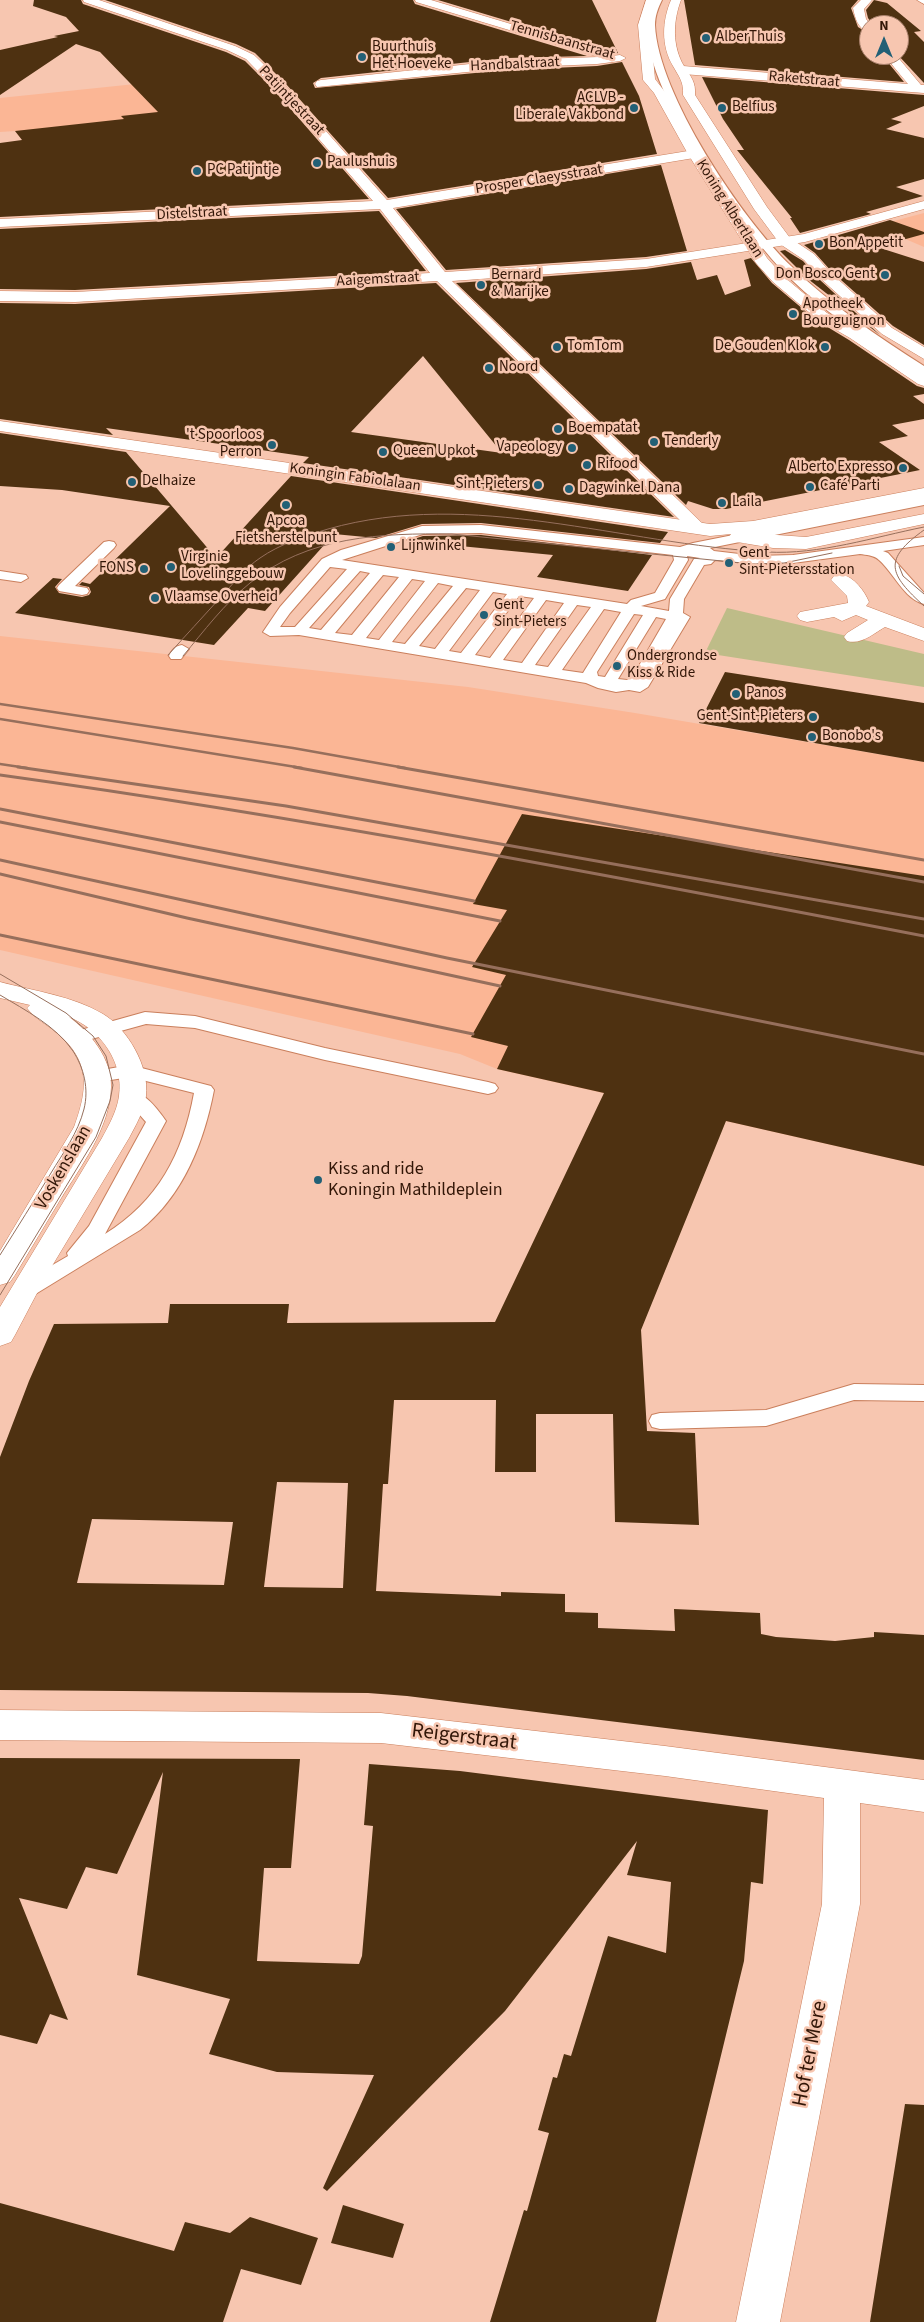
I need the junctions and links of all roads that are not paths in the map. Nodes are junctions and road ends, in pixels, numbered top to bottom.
1 (88, 0) edge
2 (420, 0) edge
3 (651, 0) edge
4 (658, 0) edge
5 (668, 0) edge
6 (676, 0) edge
7 (866, 0) edge
8 (860, 15) edge
9 (647, 58) junction
10 (899, 65) edge
11 (683, 70) junction
12 (322, 84) dead end
13 (921, 89) edge
14 (694, 154) junction
15 (384, 205) junction
16 (924, 206) edge
17 (0, 223) edge
18 (770, 244) junction
19 (442, 277) junction
20 (0, 296) edge
21 (924, 354) edge
22 (924, 363) edge
23 (924, 372) edge
24 (924, 381) edge
25 (0, 426) edge
26 (924, 493) edge
27 (924, 501) edge
28 (924, 510) edge
29 (924, 519) edge
30 (924, 528) edge
31 (704, 529) junction
32 (924, 534) edge
33 (924, 541) edge
34 (109, 545) dead end
35 (686, 549) junction
36 (844, 551) junction
37 (708, 552) junction
38 (327, 562) junction
39 (356, 567) junction
40 (380, 570) junction
41 (0, 575) edge
42 (408, 575) junction
43 (21, 578) dead end
44 (434, 579) junction
45 (841, 580) dead end
46 (462, 583) junction
47 (489, 587) junction
48 (82, 591) dead end
49 (516, 591) junction
50 (543, 595) junction
51 (574, 600) junction
52 (924, 600) edge
53 (600, 604) junction
54 (621, 608) junction
55 (855, 608) junction
56 (652, 612) junction
57 (883, 619) junction
58 (813, 622) dead end
59 (299, 631) junction
60 (324, 636) junction
61 (854, 637) dead end
62 (356, 640) junction
63 (921, 644) edge
64 (382, 645) junction
65 (409, 649) junction
66 (440, 654) junction
67 (465, 658) junction
68 (494, 664) junction
69 (526, 669) junction
70 (552, 673) junction
71 (580, 678) junction
72 (609, 682) junction
73 (0, 983) edge
74 (11, 993) edge
75 (105, 1028) junction
76 (77, 1037) junction
77 (98, 1076) junction
78 (131, 1084) junction
79 (488, 1088) dead end
80 (60, 1270) junction
81 (7, 1304) edge
82 (924, 1392) edge
83 (660, 1421) dead end
84 (0, 1725) edge
85 (842, 1784) junction
86 (924, 1796) edge
87 (758, 2322) edge

1 - 15 street, Patijntjestraat
2 - 9 street, Tennisbaanstraat
3 - 9 street, Koning Albertlaan
4 - 9 lane
5 - 9 lane
6 - 9 street, Koning Albertlaan
7 - 8 street
9 - 11 street, Koning Albertlaan
9 - 12 street, Handbalstraat
9 - 14 street, Koning Albertlaan
9 - 18 lane
10 - 13 street
11 - 13 street, Raketstraat
11 - 18 street, Koning Albertlaan
14 - 15 street, Prosper Claeysstraat
14 - 18 street, Koning Albertlaan
15 - 17 street, Distelstraat
15 - 19 street, Patijntjestraat
16 - 18 street, Aaigemstraat
18 - 19 street, Aaigemstraat
18 - 21 street, Koning Albertlaan
18 - 22 lane
18 - 23 lane
18 - 24 street, Koning Albertlaan
19 - 20 street, Aaigemstraat
19 - 31 street, Patijntjestraat
25 - 31 street, Koningin Fabiolalaan
26 - 31 street
27 - 35 lane
28 - 37 lane
29 - 31 street
30 - 36 lane
32 - 36 lane
33 - 36 lane
34 - 48 lane
35 - 37 lane
35 - 37 lane
36 - 38 lane
36 - 52 lane
38 - 39 lane
38 - 59 lane
39 - 40 lane
39 - 59 lane
40 - 42 lane
40 - 60 lane
41 - 43 lane
42 - 44 lane
42 - 62 lane
44 - 46 lane
44 - 64 lane
45 - 55 street
46 - 47 lane
46 - 65 lane
47 - 49 lane
47 - 66 lane
49 - 50 lane
49 - 67 lane
50 - 51 lane
50 - 68 lane
51 - 53 lane
51 - 69 lane
53 - 54 lane
53 - 70 lane
54 - 56 lane
54 - 71 lane
55 - 57 street
55 - 58 street
56 - 72 lane
56 - 72 lane
57 - 61 street
57 - 63 street
59 - 60 lane
60 - 62 lane
62 - 64 lane
64 - 65 lane
65 - 66 lane
66 - 67 lane
67 - 68 lane
68 - 69 lane
69 - 70 lane
70 - 71 lane
71 - 72 lane
73 - 74 lane
74 - 75 street
74 - 76 street, Voskenslaan
75 - 76 lane
75 - 78 street
75 - 79 lane
76 - 77 street, Voskenslaan
77 - 78 lane
77 - 81 street, Voskenslaan
78 - 80 lane
78 - 80 lane
78 - 81 street, Voskenslaan
80 - 81 lane
82 - 83 lane
84 - 85 street, Reigerstraat
85 - 86 street, Reigerstraat
85 - 87 street, Hof ter Mere

